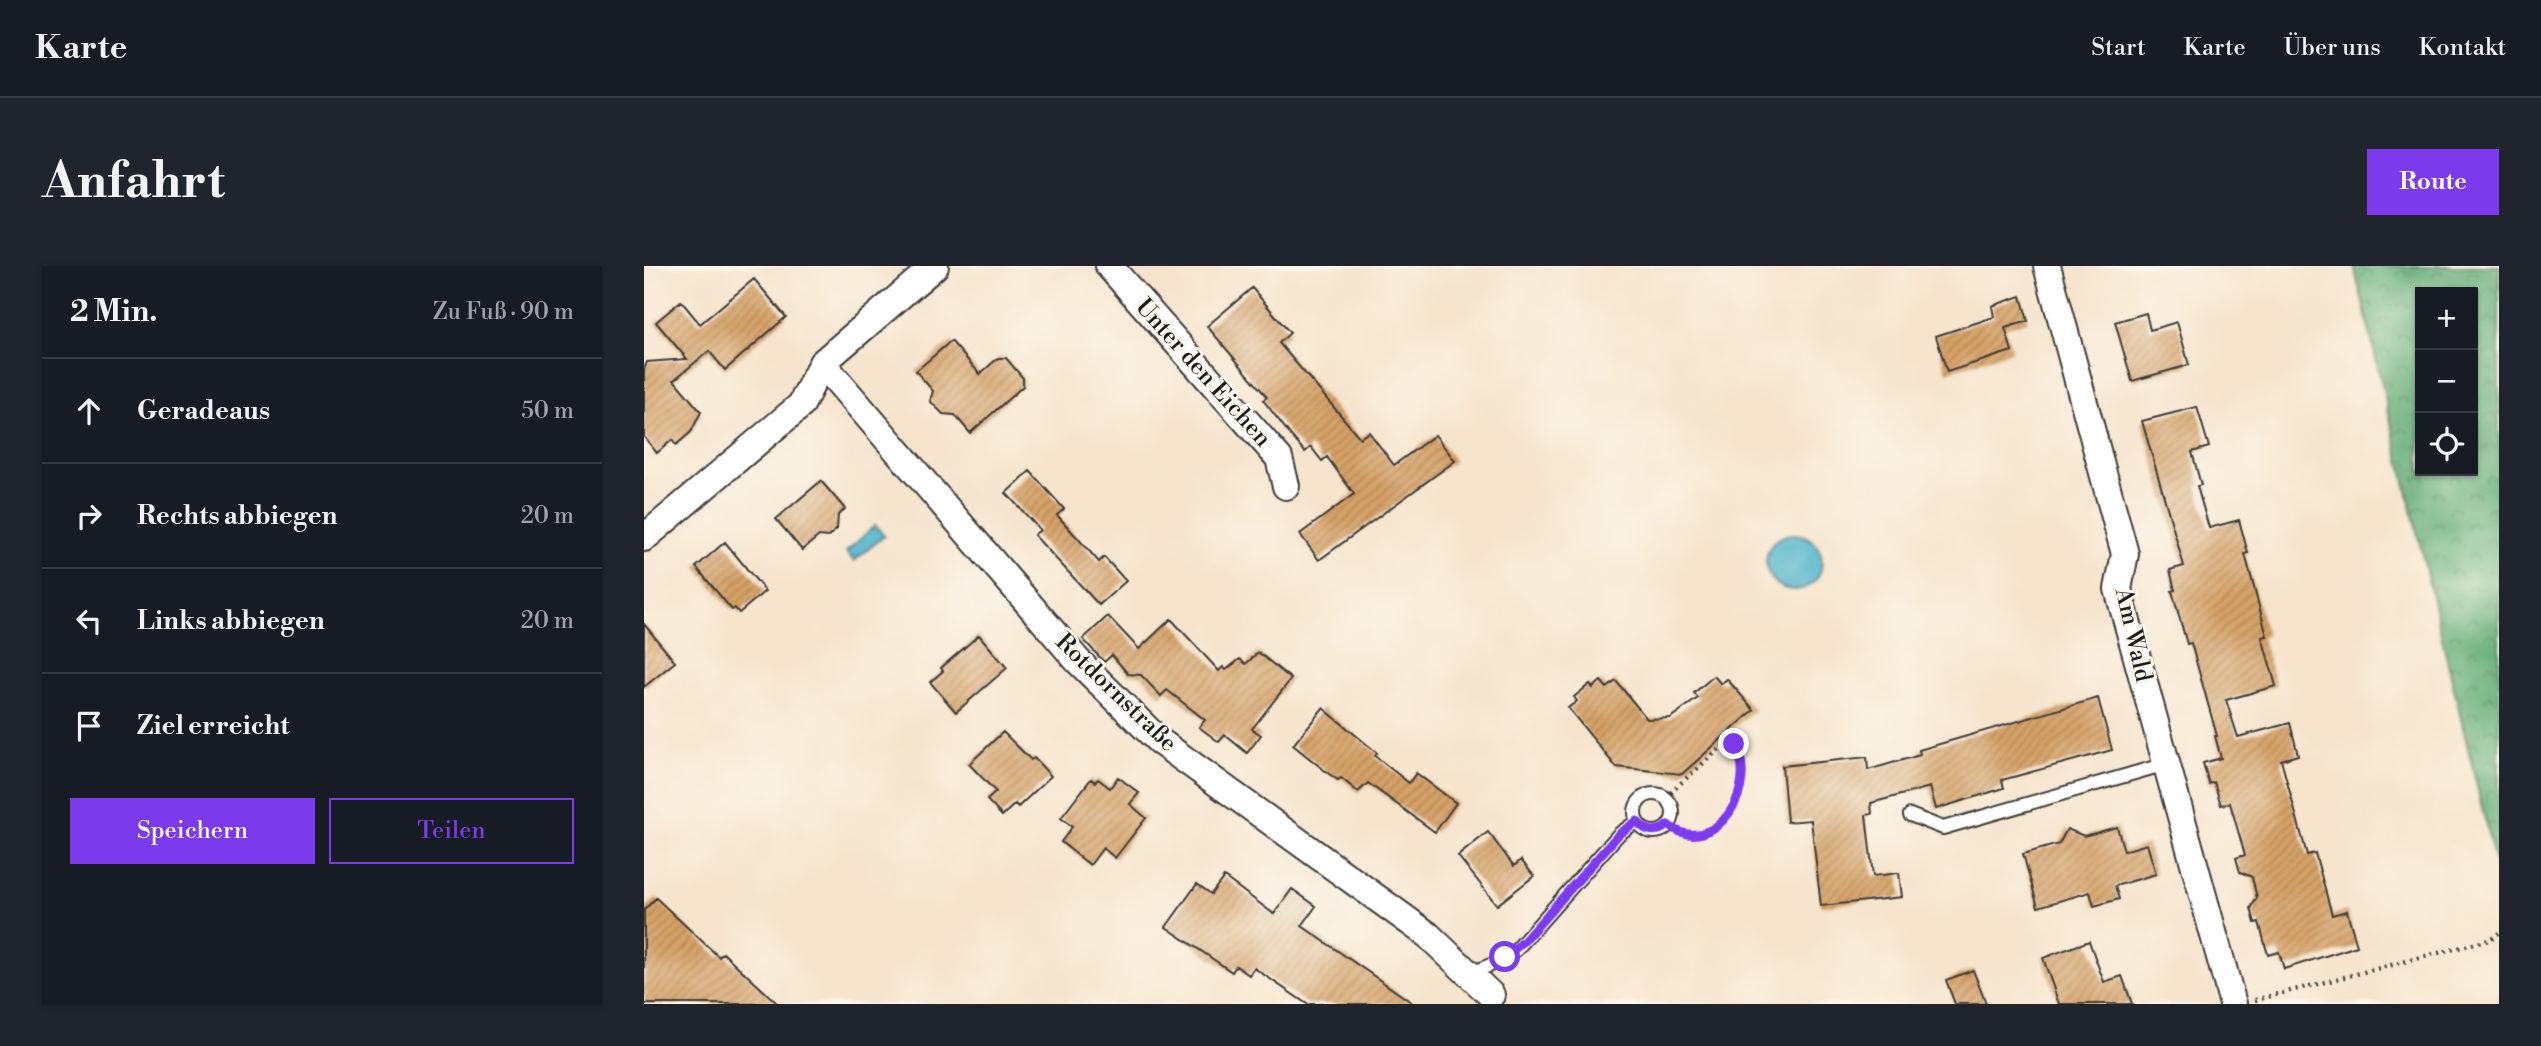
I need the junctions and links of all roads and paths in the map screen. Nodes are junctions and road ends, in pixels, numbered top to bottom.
1 (935, 266) edge
2 (1109, 266) edge
3 (2047, 266) edge
4 (822, 363) junction
5 (1286, 486) dead end
6 (644, 538) edge
7 (1725, 744) dead end
8 (1734, 744) dead end
9 (2166, 764) junction
10 (1666, 798) junction
11 (1910, 815) dead end
12 (1637, 821) junction
13 (1668, 825) junction
14 (2499, 933) edge
15 (1468, 974) junction
16 (1491, 995) dead end
17 (2243, 1003) edge

1 - 4 street
2 - 5 street, Unter den Eichen
3 - 9 street, Am Wald
4 - 6 street
4 - 15 street, Rotdornstraße
7 - 10 path
8 - 13 path
9 - 11 lane
9 - 17 street, Am Wald
10 - 12 lane
10 - 13 lane
12 - 13 lane
12 - 15 lane
14 - 17 path
15 - 16 street, Rotdornstraße

